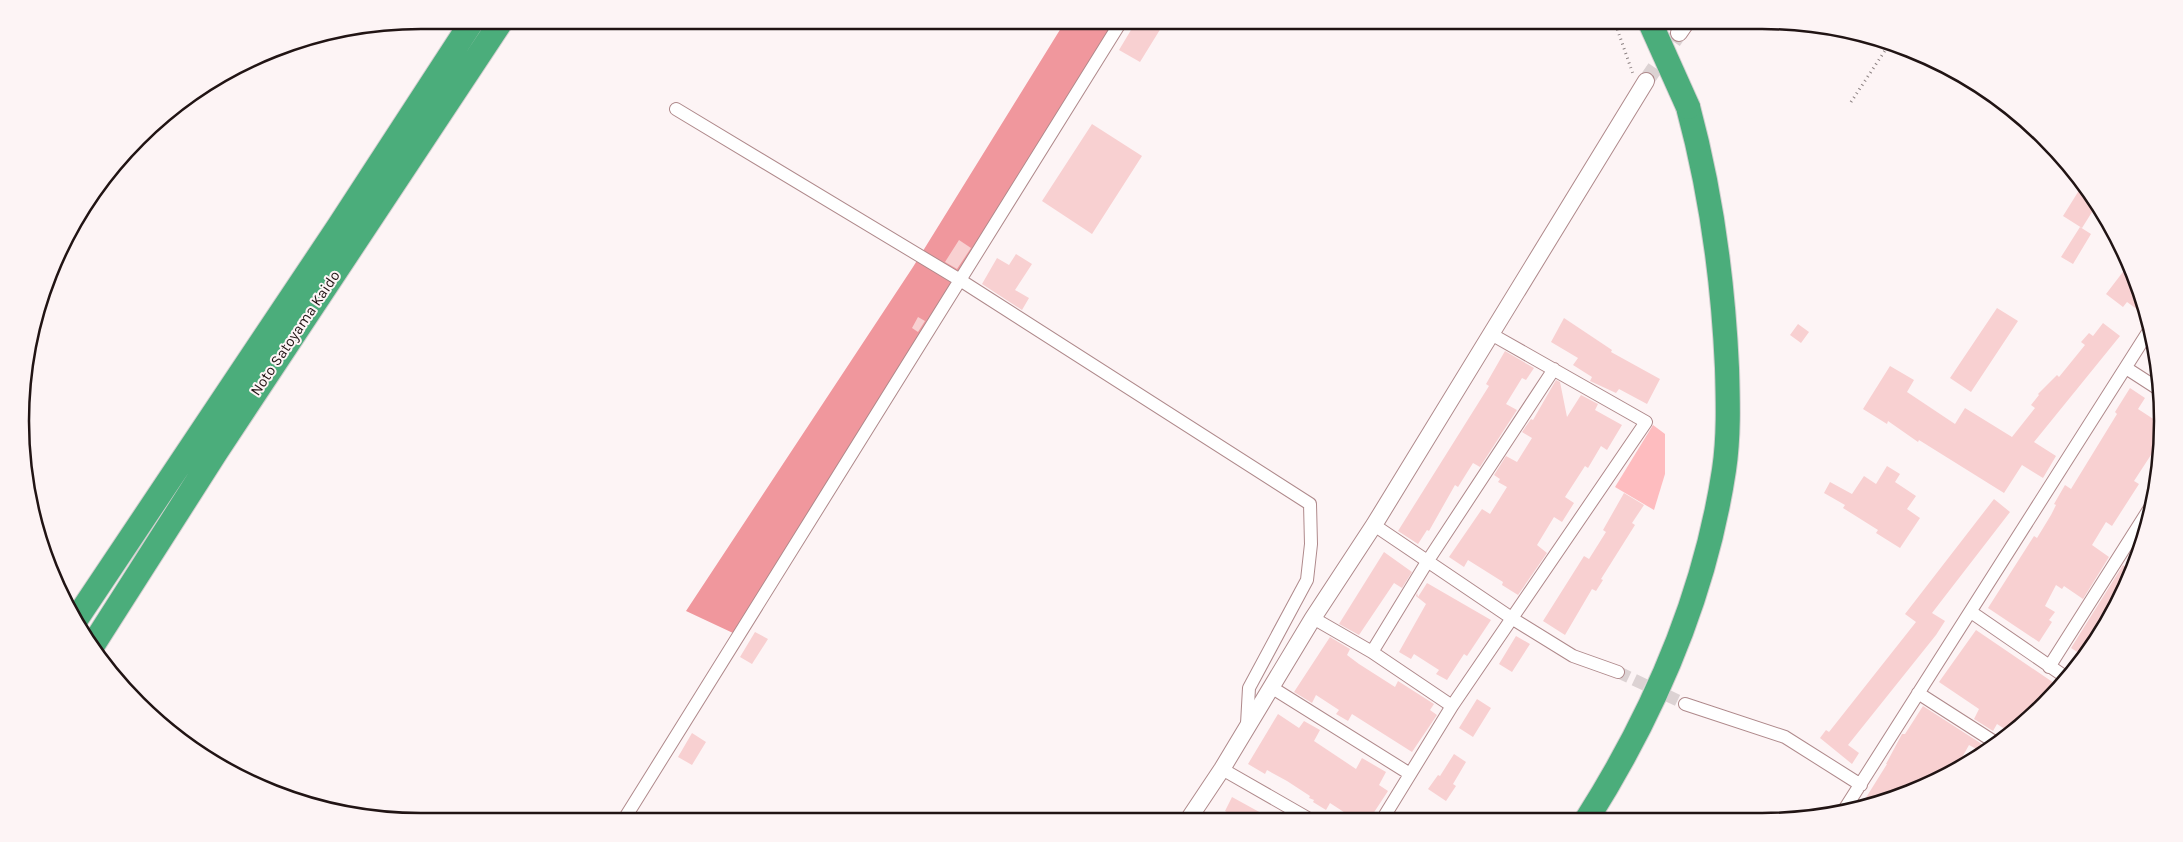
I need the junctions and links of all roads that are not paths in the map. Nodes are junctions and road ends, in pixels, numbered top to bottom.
1 (467, 29) edge
2 (496, 29) edge
3 (1116, 29) edge
4 (1653, 29) edge
5 (1646, 81) tunnel mouth
6 (676, 109) dead end
7 (960, 280) junction
8 (1491, 334) junction
9 (2145, 337) edge
10 (2126, 368) junction
11 (1554, 370) junction
12 (2152, 385) edge
13 (2141, 521) edge
14 (1374, 526) junction
15 (1427, 562) junction
16 (1971, 612) junction
17 (80, 614) edge
18 (1313, 618) junction
19 (1512, 619) junction
20 (96, 641) edge
21 (1372, 652) junction
22 (2049, 668) junction
23 (1618, 672) tunnel mouth
24 (2061, 675) edge
25 (1271, 687) junction
26 (1918, 694) junction
27 (1685, 704) tunnel mouth
28 (1452, 706) junction
29 (1247, 724) junction
30 (1990, 740) edge
31 (1222, 769) junction
32 (1410, 774) junction
33 (1861, 785) junction
34 (1848, 804) edge
35 (629, 813) edge
36 (1193, 813) edge
37 (1299, 813) edge
38 (1386, 813) edge
39 (1591, 813) edge

1 - 17 highway, Noto Satoyama Kaido
2 - 20 highway, Noto Satoyama Kaido
3 - 7 street
4 - 39 highway, bridge
5 - 8 street
6 - 7 street
7 - 29 street
7 - 35 street
8 - 11 street
8 - 14 street
9 - 10 street
10 - 12 street
10 - 16 street
11 - 15 street
11 - 19 street
13 - 22 street
14 - 15 street
14 - 18 street
15 - 19 street
15 - 21 street
16 - 22 street
16 - 26 street
18 - 21 street
18 - 25 street
19 - 23 street
19 - 28 street
21 - 28 street
22 - 24 street
25 - 29 street
25 - 32 street
26 - 30 street
26 - 33 street
27 - 33 street
28 - 32 street
29 - 31 street
31 - 36 street
31 - 37 street
32 - 38 street
33 - 34 street

